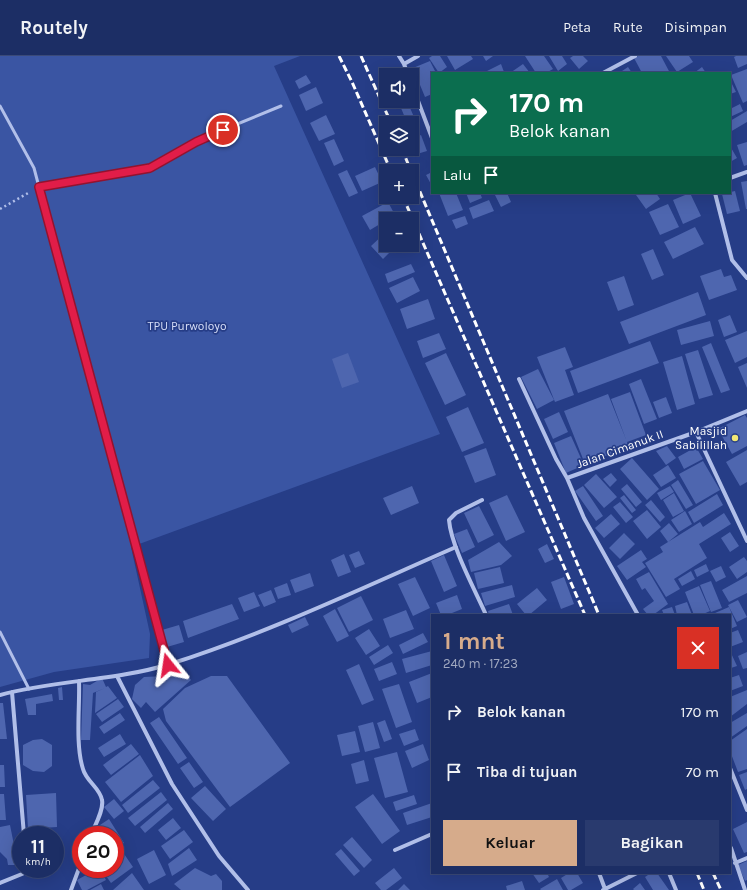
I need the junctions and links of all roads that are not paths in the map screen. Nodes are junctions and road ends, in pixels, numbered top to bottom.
1 (399, 56) edge
2 (418, 56) edge
3 (635, 56) edge
4 (404, 64) junction
5 (405, 68) edge
6 (606, 72) edge
7 (419, 104) edge
8 (0, 106) edge
9 (281, 106) dead end
10 (431, 135) edge
11 (747, 172) edge
12 (731, 178) edge
13 (39, 187) junction
14 (715, 194) edge
15 (747, 278) edge
16 (519, 379) dead end
17 (747, 411) edge
18 (696, 432) junction
19 (567, 478) junction
20 (482, 500) dead end
21 (747, 541) edge
22 (456, 548) junction
23 (486, 614) edge
24 (637, 614) edge
25 (0, 632) edge
26 (168, 665) junction
27 (117, 676) junction
28 (80, 681) junction
29 (29, 689) junction
30 (12, 692) junction
31 (0, 695) edge
32 (731, 770) edge
33 (747, 810) edge
34 (23, 826) edge
35 (94, 826) edge
36 (431, 834) edge
37 (731, 848) edge
38 (395, 850) dead end
39 (747, 858) edge
40 (735, 863) junction
41 (599, 874) edge
42 (635, 874) edge
43 (669, 874) edge
44 (12, 878) edge
45 (76, 878) edge
46 (0, 883) edge
47 (604, 889) edge
48 (72, 890) edge
49 (248, 890) edge
50 (676, 890) edge
51 (745, 890) edge

1 - 4 street
2 - 4 street
3 - 6 street
4 - 5 street
7 - 10 street
8 - 13 lane
9 - 13 lane
11 - 12 street
13 - 26 lane
14 - 15 street
16 - 19 street
17 - 18 street, Jalan Cimanuk II
18 - 19 street, Jalan Cimanuk II
18 - 21 street
19 - 24 street
20 - 22 street
22 - 23 street
22 - 26 street
25 - 29 lane
26 - 27 street
27 - 28 street
27 - 49 street
28 - 29 street
28 - 35 street
29 - 30 street
30 - 31 street
30 - 34 street
32 - 33 street
36 - 38 street
37 - 40 street
39 - 40 street
40 - 51 street
41 - 47 street
42 - 47 street
43 - 50 street
44 - 46 street
45 - 48 street

